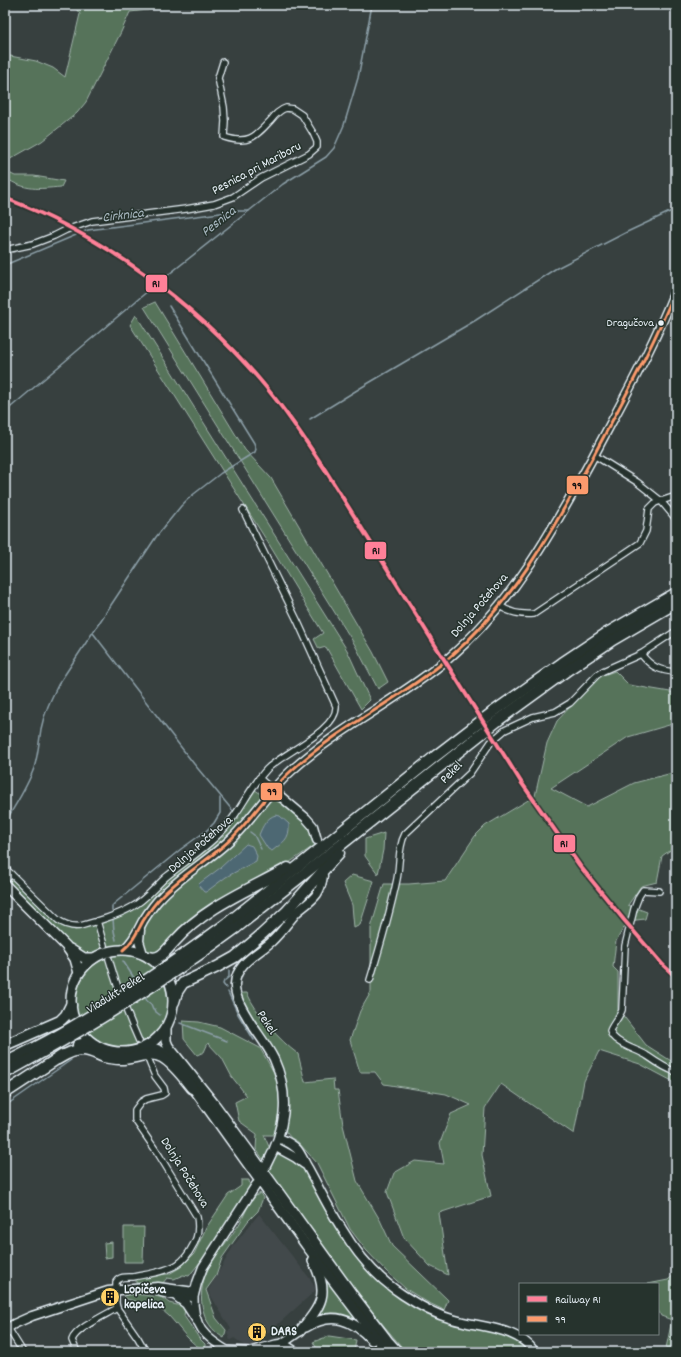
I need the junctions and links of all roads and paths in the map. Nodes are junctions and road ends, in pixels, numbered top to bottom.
1 (223, 62) dead end
2 (5, 250) edge
3 (676, 289) edge
4 (672, 308) edge
5 (594, 455) junction
6 (676, 496) edge
7 (661, 501) junction
8 (243, 510) dead end
9 (676, 519) edge
10 (676, 593) edge
11 (676, 603) edge
12 (500, 606) junction
13 (676, 631) edge
14 (641, 654) junction
15 (676, 672) edge
16 (259, 778) junction
17 (273, 790) junction
18 (363, 828) junction
19 (320, 843) junction
20 (5, 868) edge
21 (11, 874) junction
22 (323, 876) dead end
23 (5, 881) edge
24 (5, 885) edge
25 (659, 891) dead end
26 (97, 921) junction
27 (233, 925) junction
28 (140, 927) junction
29 (104, 945) tunnel mouth
30 (66, 946) junction
31 (123, 950) junction
32 (146, 956) junction
33 (94, 958) junction
34 (109, 959) tunnel mouth
35 (79, 974) junction
36 (370, 980) dead end
37 (174, 1002) junction
38 (71, 1005) junction
39 (166, 1027) junction
40 (141, 1044) junction
41 (5, 1045) edge
42 (95, 1045) junction
43 (58, 1059) junction
44 (148, 1060) dead end
45 (5, 1063) edge
46 (676, 1072) edge
47 (5, 1073) edge
48 (192, 1088) junction
49 (5, 1093) edge
50 (279, 1138) junction
51 (276, 1147) junction
52 (266, 1166) dead end
53 (308, 1168) junction
54 (256, 1185) dead end
55 (306, 1245) junction
56 (141, 1288) junction
57 (116, 1294) junction
58 (194, 1294) junction
59 (172, 1295) junction
60 (117, 1308) junction
61 (197, 1322) junction
62 (6, 1329) edge
63 (300, 1331) junction
64 (283, 1343) junction
65 (75, 1349) edge
66 (386, 1350) edge
67 (228, 1351) edge
68 (23, 1352) edge
69 (146, 1352) edge
70 (268, 1352) edge
71 (285, 1352) edge
72 (297, 1352) edge
73 (398, 1352) edge
74 (534, 1352) edge

1 - 2 street, Pesnica pri Mariboru
3 - 4 main road, Dolnja Počehova
4 - 5 main road, Dolnja Počehova
5 - 7 street
5 - 12 main road, Dolnja Počehova
6 - 7 street
7 - 9 street
7 - 12 street
8 - 16 street
10 - 19 highway
11 - 18 highway
12 - 17 main road, Dolnja Počehova
13 - 14 street, Pekel
14 - 15 street
14 - 36 street, Pekel
16 - 17 street
16 - 26 street
17 - 19 main road
17 - 28 main road, Dolnja Počehova
18 - 27 highway
18 - 37 highway
19 - 27 highway
19 - 32 highway
20 - 21 street
21 - 23 street
21 - 26 street
22 - 50 main road, Pekel
24 - 30 main road
25 - 46 street
26 - 29 street
27 - 45 highway, Viadukt Pekel, bridge
27 - 47 highway, Viadukt Pekel, bridge
28 - 31 main road, Dolnja Počehova
28 - 32 main road
30 - 33 main road
30 - 35 main road
31 - 32 main road
31 - 33 main road
32 - 37 main road
33 - 35 main road
34 - 40 street
35 - 38 main road
37 - 39 main road
38 - 41 highway
38 - 42 main road
39 - 40 main road
39 - 73 main road
40 - 42 main road
40 - 48 main road
42 - 43 highway
43 - 48 highway
43 - 49 highway
44 - 57 street, Dolnja Počehova
48 - 55 main road
50 - 51 main road, Pekel
50 - 53 main road
51 - 52 main road, Pekel
51 - 53 main road
53 - 74 main road
54 - 58 main road
55 - 63 main road
55 - 66 main road
56 - 57 main road
56 - 58 main road
56 - 59 main road
57 - 60 street
57 - 62 main road
58 - 59 main road
58 - 61 street
59 - 61 main road
60 - 65 street
60 - 69 street
61 - 67 street
62 - 68 street
63 - 64 main road
63 - 66 main road
64 - 67 street
64 - 70 street
64 - 71 street
64 - 72 street

